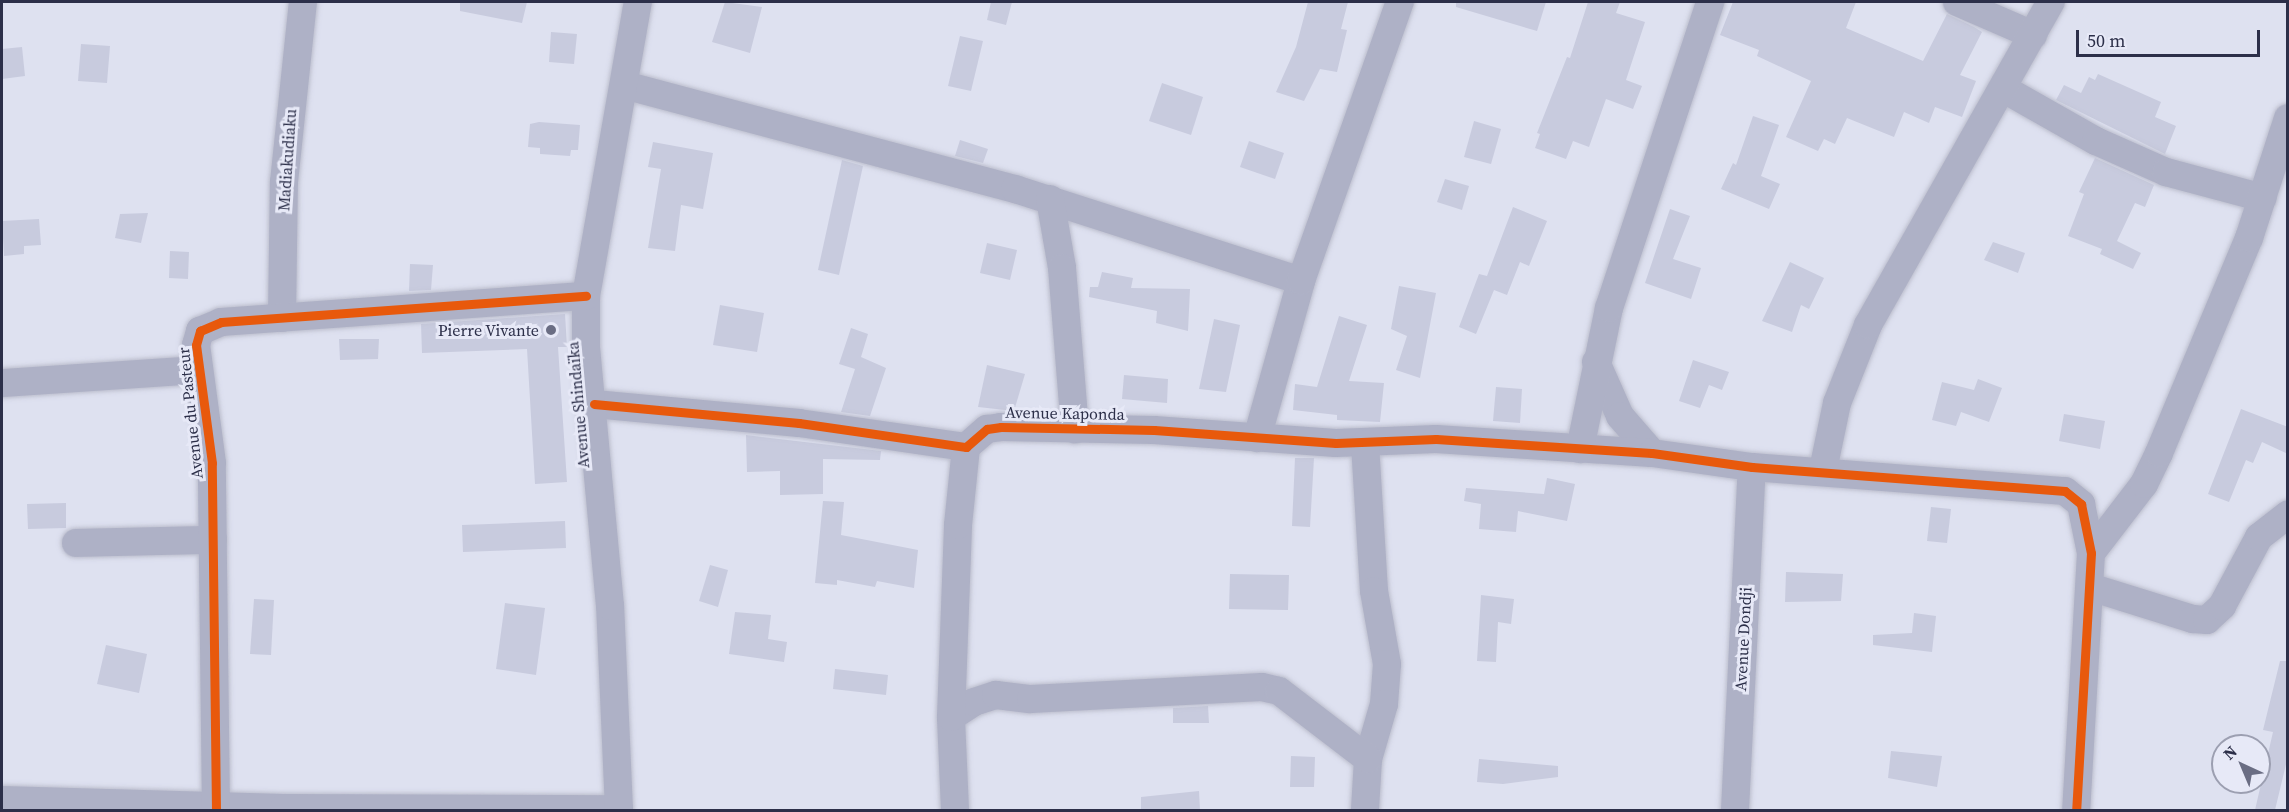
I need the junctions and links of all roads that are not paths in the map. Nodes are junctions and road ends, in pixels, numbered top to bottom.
1 (303, 2) edge
2 (639, 2) edge
3 (1400, 2) edge
4 (1710, 2) edge
5 (1957, 2) edge
6 (2051, 2) edge
7 (2033, 34) junction
8 (624, 85) junction
9 (2004, 89) junction
10 (2288, 118) edge
11 (2281, 166) edge
12 (2262, 198) junction
13 (1050, 199) junction
14 (1301, 281) junction
15 (586, 296) junction
16 (282, 318) junction
17 (1596, 361) junction
18 (199, 370) junction
19 (2, 383) edge
20 (594, 404) junction
21 (1075, 429) junction
22 (1257, 438) junction
23 (1365, 444) junction
24 (966, 447) junction
25 (1580, 449) junction
26 (1652, 453) junction
27 (1752, 467) junction
28 (1823, 470) junction
29 (2288, 514) edge
30 (213, 540) junction
31 (76, 543) dead end
32 (2091, 553) junction
33 (2090, 587) junction
34 (951, 717) junction
35 (1368, 759) junction
36 (2, 800) edge
37 (215, 808) edge
38 (1739, 809) edge
39 (619, 810) edge
40 (955, 810) edge
41 (1365, 810) edge
42 (2076, 810) edge

1 - 16 street, Madiakudiaku
2 - 8 street, Avenue Shindaïka
3 - 14 street
4 - 17 street
5 - 7 street
6 - 7 street
7 - 9 street
8 - 13 street
8 - 15 street, Avenue Shindaïka
9 - 12 street
9 - 28 street
10 - 11 street
11 - 12 street
12 - 32 street
13 - 14 street
13 - 21 street
14 - 22 street
15 - 16 street, Avenue du Pasteur
15 - 20 street, Avenue Shindaïka
16 - 18 street, Avenue du Pasteur
17 - 25 street
17 - 26 street
18 - 19 street
18 - 30 street, Avenue du Pasteur
20 - 24 street
20 - 39 street, Avenue Shindaïka
21 - 22 street, Avenue Kaponda
21 - 24 street, Avenue Kaponda
22 - 23 street, Avenue Kaponda
23 - 25 street, Avenue Kaponda
23 - 35 street
24 - 34 street
25 - 26 street, Avenue Kaponda
26 - 27 street, Avenue Kaponda
27 - 28 street, Avenue Kaponda
27 - 38 street, Avenue Dondji
28 - 32 street, Avenue Kaponda
29 - 33 street
30 - 31 street
30 - 37 street, Avenue du Pasteur
32 - 33 street, Avenue Kaponda
33 - 42 street, Avenue Kaponda
34 - 35 street
34 - 40 street
35 - 41 street
36 - 37 street
37 - 39 street

